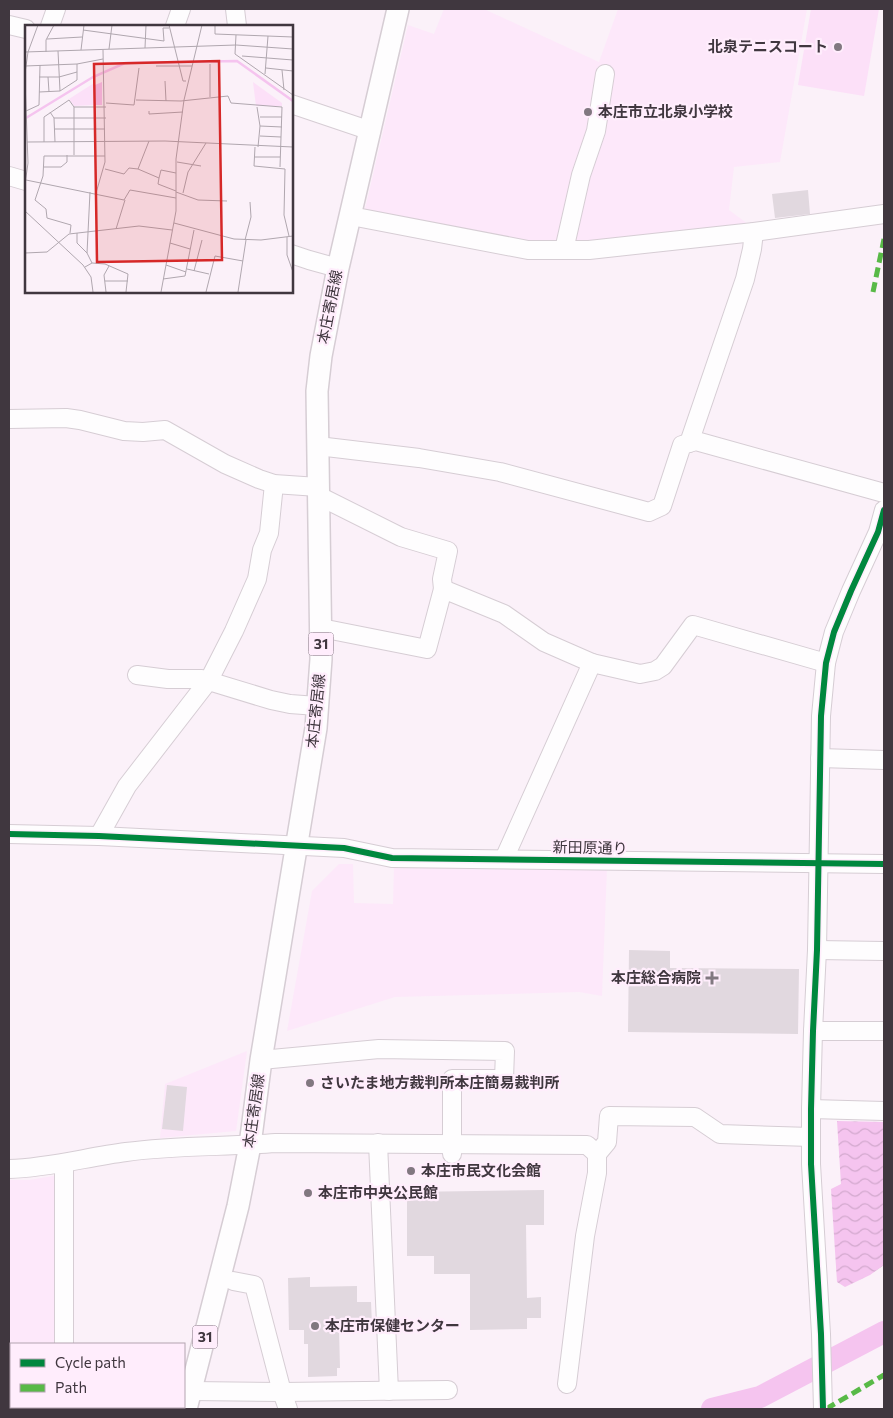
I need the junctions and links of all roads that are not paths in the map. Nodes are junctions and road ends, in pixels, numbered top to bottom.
1 (56, 9) edge
2 (181, 9) edge
3 (235, 9) edge
4 (398, 9) edge
5 (50, 25) edge
6 (175, 25) edge
7 (237, 25) edge
8 (9, 26) edge
9 (25, 29) edge
10 (605, 74) dead end
11 (292, 104) edge
12 (371, 131) junction
13 (9, 176) edge
14 (25, 181) edge
15 (884, 214) edge
16 (351, 216) junction
17 (754, 232) junction
18 (564, 250) junction
19 (292, 254) edge
20 (338, 268) junction
21 (9, 419) edge
22 (689, 443) junction
23 (318, 446) junction
24 (274, 484) junction
25 (318, 492) junction
26 (884, 493) edge
27 (884, 510) edge
28 (443, 589) junction
29 (321, 628) junction
30 (592, 663) junction
31 (826, 663) junction
32 (137, 675) dead end
33 (209, 680) junction
34 (317, 706) junction
35 (820, 758) junction
36 (884, 760) edge
37 (9, 834) edge
38 (99, 836) junction
39 (297, 846) junction
40 (504, 859) junction
41 (818, 864) junction
42 (884, 864) edge
43 (818, 950) junction
44 (884, 951) edge
45 (813, 1031) junction
46 (884, 1031) edge
47 (261, 1060) junction
48 (811, 1110) junction
49 (884, 1111) edge
50 (811, 1137) junction
51 (250, 1145) junction
52 (379, 1149) junction
53 (452, 1149) junction
54 (597, 1154) junction
55 (64, 1163) junction
56 (9, 1170) edge
57 (233, 1281) dead end
58 (64, 1343) edge
59 (567, 1384) dead end
60 (448, 1390) dead end
61 (389, 1391) junction
62 (189, 1398) edge
63 (285, 1400) edge
64 (823, 1407) edge

1 - 5 street
2 - 6 street
3 - 7 street
4 - 12 main road, 本庄寄居線 / 31
8 - 9 street
10 - 18 street
11 - 12 street
12 - 16 main road, 本庄寄居線 / 31
13 - 14 street
15 - 17 street
16 - 18 street
16 - 20 main road, 本庄寄居線 / 31
17 - 18 street
17 - 22 street
19 - 20 street
20 - 23 main road, 本庄寄居線 / 31
21 - 24 street
22 - 23 street
22 - 26 street
23 - 25 main road, 本庄寄居線 / 31
24 - 25 street
24 - 33 street
25 - 28 street
25 - 29 main road, 本庄寄居線 / 31
27 - 31 street
28 - 29 street
28 - 30 street
29 - 34 main road, 本庄寄居線 / 31
30 - 31 street
30 - 40 street
31 - 35 street
32 - 33 street
33 - 34 street
33 - 38 street
34 - 39 main road, 本庄寄居線 / 31
35 - 36 street
35 - 41 street
37 - 38 street, 新田原通り
38 - 39 street, 新田原通り
39 - 40 street, 新田原通り
39 - 47 main road, 本庄寄居線 / 31
40 - 41 street, 新田原通り
41 - 42 street, 新田原通り
41 - 43 street
43 - 44 street
43 - 45 street
45 - 46 street
45 - 48 street
47 - 51 main road, 本庄寄居線 / 31
47 - 53 street
48 - 49 street
48 - 50 street
50 - 54 street
50 - 64 street
51 - 52 street
51 - 55 street
51 - 62 main road, 本庄寄居線 / 31
52 - 53 street
52 - 61 street
53 - 54 street
54 - 59 street
55 - 56 street
55 - 58 street
57 - 63 street
60 - 61 street
61 - 63 street
62 - 63 street

